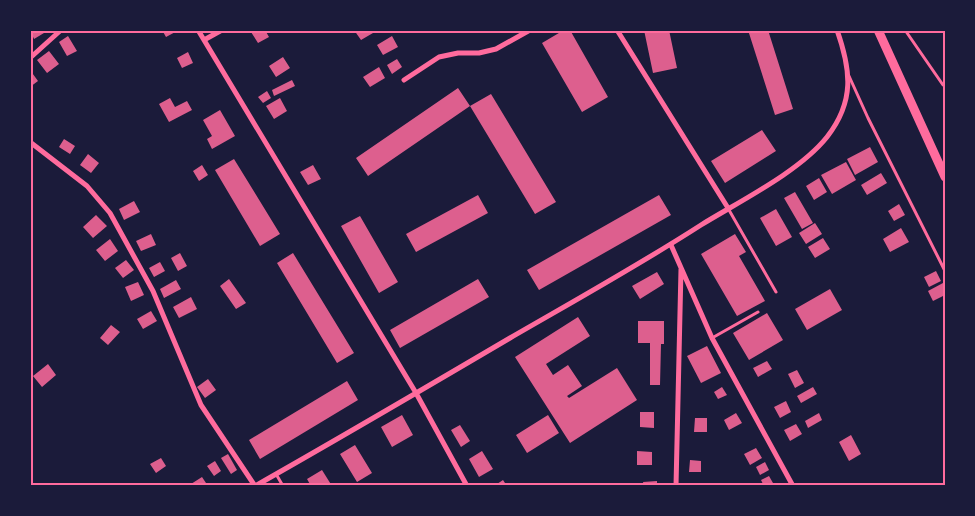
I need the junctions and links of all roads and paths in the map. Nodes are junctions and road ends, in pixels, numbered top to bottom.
1 (61, 30) edge
2 (198, 30) edge
3 (222, 30) edge
4 (530, 30) edge
5 (617, 30) edge
6 (837, 30) edge
7 (878, 30) edge
8 (905, 30) edge
9 (204, 40) junction
10 (30, 58) edge
11 (849, 75) junction
12 (404, 80) dead end
13 (945, 85) edge
14 (30, 142) edge
15 (945, 177) edge
16 (728, 208) junction
17 (671, 244) junction
18 (682, 267) junction
19 (945, 271) edge
20 (776, 292) dead end
21 (758, 312) dead end
22 (712, 338) junction
23 (416, 393) junction
24 (276, 474) junction
25 (255, 486) edge
26 (283, 486) edge
27 (467, 486) edge
28 (676, 486) edge
29 (793, 486) edge

1 - 10 street
2 - 9 street
3 - 9 street
4 - 12 street
5 - 16 street
6 - 11 street
7 - 15 highway
8 - 13 lane
9 - 23 street
11 - 16 street
11 - 19 lane
14 - 25 street
16 - 17 street
16 - 20 lane
17 - 18 street
17 - 23 street
18 - 22 street
18 - 28 street
21 - 22 lane
22 - 29 street
23 - 24 street
23 - 27 street
24 - 25 street
24 - 26 lane

